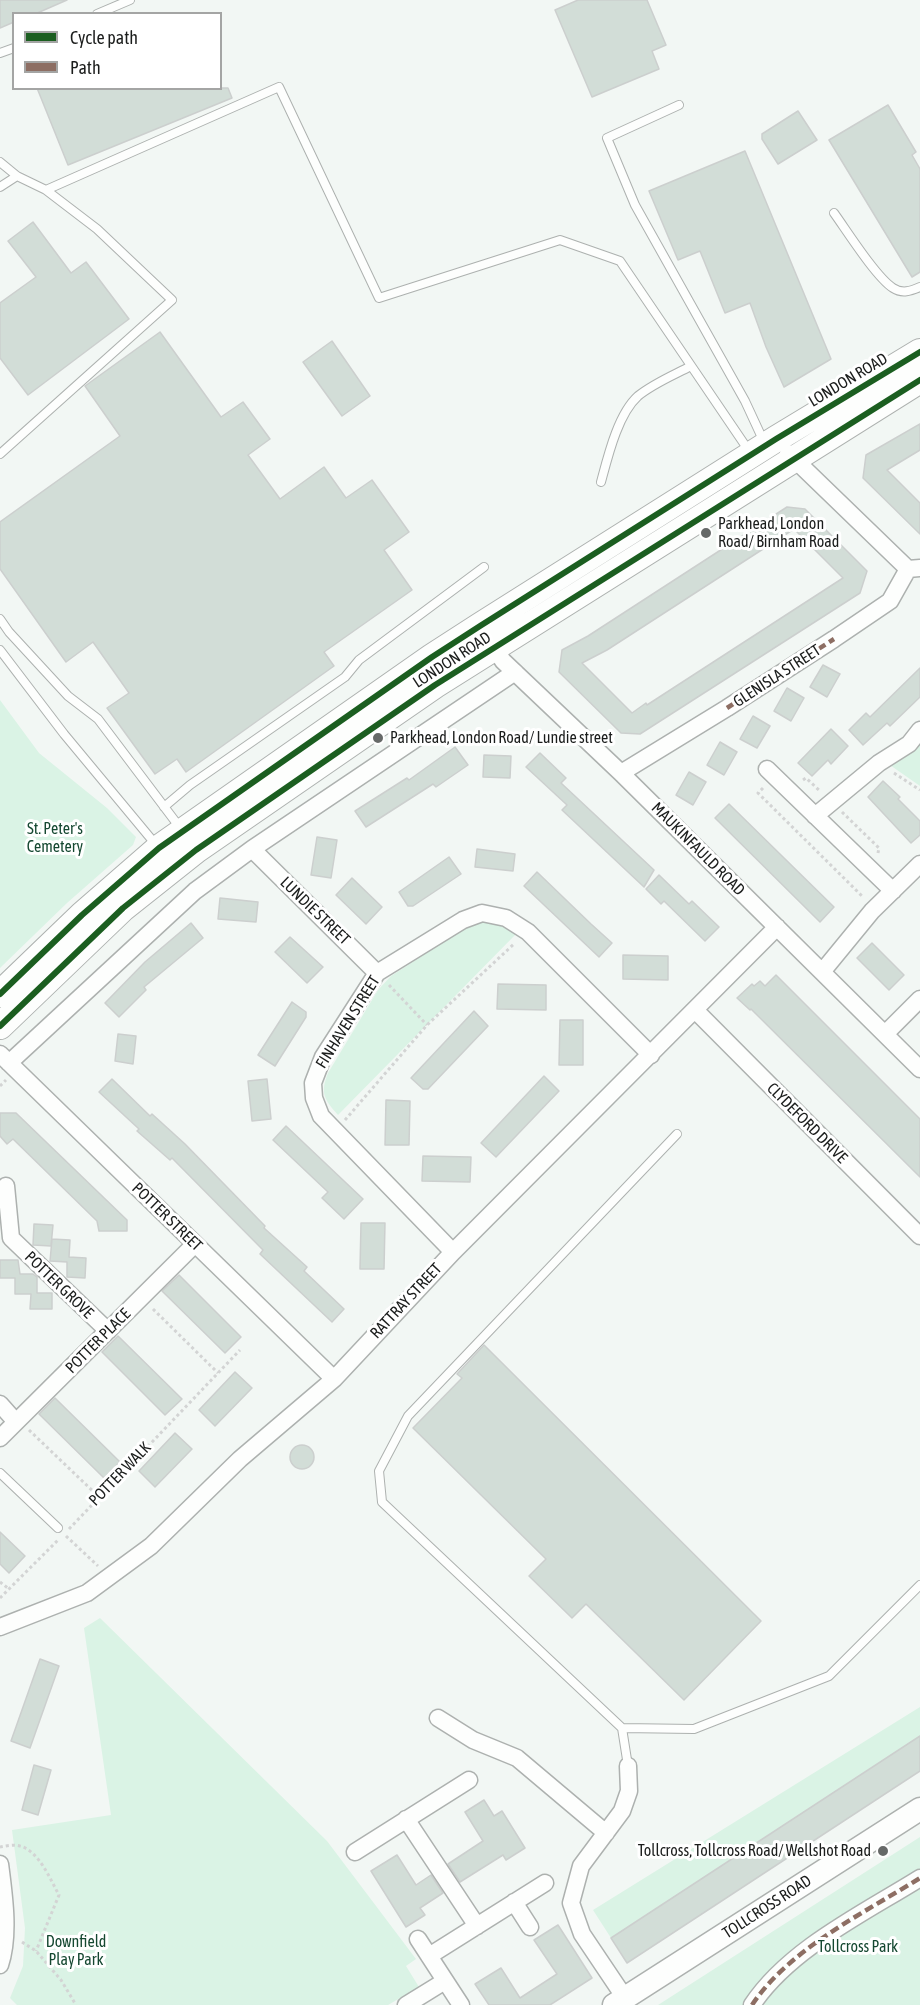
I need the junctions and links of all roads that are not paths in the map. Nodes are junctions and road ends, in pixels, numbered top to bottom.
1 (130, 0) edge
2 (112, 3) edge
3 (100, 12) edge
4 (679, 105) dead end
5 (0, 162) edge
6 (17, 176) junction
7 (0, 187) edge
8 (46, 190) junction
9 (834, 213) dead end
10 (920, 287) edge
11 (920, 352) edge
12 (691, 366) junction
13 (920, 380) edge
14 (764, 446) junction
15 (0, 454) edge
16 (794, 461) junction
17 (601, 482) dead end
18 (484, 567) dead end
19 (914, 568) edge
20 (0, 619) edge
21 (480, 626) junction
22 (494, 648) junction
23 (0, 650) edge
24 (515, 672) junction
25 (920, 730) edge
26 (770, 772) road end
27 (621, 773) junction
28 (164, 807) junction
29 (815, 816) junction
30 (189, 840) junction
31 (252, 849) junction
32 (166, 857) junction
33 (920, 864) edge
34 (893, 891) junction
35 (777, 927) junction
36 (822, 972) junction
37 (377, 973) junction
38 (0, 993) edge
39 (920, 999) edge
40 (695, 1010) junction
41 (0, 1026) edge
42 (885, 1034) junction
43 (651, 1055) junction
44 (5, 1059) edge
45 (920, 1069) edge
46 (676, 1134) dead end
47 (6, 1186) dead end
48 (920, 1236) edge
49 (5, 1239) edge
50 (195, 1244) junction
51 (453, 1252) junction
52 (108, 1331) junction
53 (333, 1379) junction
54 (0, 1404) edge
55 (17, 1421) junction
56 (0, 1438) edge
57 (0, 1473) edge
58 (61, 1531) road end
59 (920, 1585) edge
60 (0, 1627) edge
61 (438, 1719) dead end
62 (622, 1728) junction
63 (628, 1766) joint
64 (469, 1780) dead end
65 (920, 1809) edge
66 (406, 1819) junction
67 (606, 1833) junction
68 (355, 1852) dead end
69 (0, 1864) edge
70 (920, 1878) edge
71 (545, 1883) dead end
72 (514, 1902) junction
73 (477, 1926) junction
74 (530, 1927) dead end
75 (418, 1939) dead end
76 (429, 1956) junction
77 (0, 1965) edge
78 (445, 1981) junction
79 (620, 2001) edge
80 (406, 2005) edge
81 (461, 2005) edge
82 (752, 2005) edge

1 - 2 lane
2 - 3 lane
4 - 14 lane
5 - 6 lane
6 - 7 lane
6 - 8 lane
8 - 12 lane
8 - 15 lane
9 - 10 lane
11 - 14 main road, LONDON ROAD
12 - 14 lane
12 - 17 lane
13 - 16 main road, LONDON ROAD
14 - 16 street
14 - 21 main road, LONDON ROAD
16 - 19 street
16 - 22 main road, LONDON ROAD
18 - 28 lane
19 - 27 street, GLENISLA STREET
20 - 28 lane
21 - 22 street, MAUKINFAULD ROAD
21 - 30 main road, LONDON ROAD
22 - 24 street, MAUKINFAULD ROAD
22 - 30 main road, LONDON ROAD
23 - 32 lane
24 - 27 street, MAUKINFAULD ROAD
24 - 31 street
25 - 29 street
26 - 29 street
27 - 35 street, MAUKINFAULD ROAD
28 - 30 lane
29 - 34 street
30 - 32 main road, LONDON ROAD
31 - 37 street, LUNDIE STREET
31 - 44 street
32 - 38 main road, LONDON ROAD
32 - 41 main road, LONDON ROAD
33 - 34 street
34 - 36 street
35 - 36 street, MAUKINFAULD ROAD
35 - 40 street, RATTRAY STREET
36 - 42 street, MAUKINFAULD ROAD
37 - 43 street, FINHAVEN STREET
37 - 51 street, FINHAVEN STREET
39 - 42 street
40 - 43 street, RATTRAY STREET
40 - 48 street, CLYDEFORD DRIVE
42 - 45 street, MAUKINFAULD ROAD
43 - 51 street, RATTRAY STREET
44 - 50 street, POTTER STREET
46 - 62 lane
47 - 49 street, POTTER GROVE
49 - 52 street, POTTER GROVE
50 - 52 street, POTTER PLACE
50 - 53 street, POTTER STREET
51 - 53 street, RATTRAY STREET
52 - 55 street, POTTER PLACE
53 - 60 street, RATTRAY STREET
54 - 55 street
55 - 56 street, POTTER PLACE
57 - 58 lane
59 - 62 lane
61 - 67 street
62 - 63 lane
63 - 67 street
64 - 66 street
65 - 79 street, TOLLCROSS ROAD
66 - 68 street
66 - 73 street
67 - 79 street
69 - 77 street
70 - 82 street
71 - 72 street
72 - 73 street
72 - 74 street
73 - 76 street
75 - 76 street
76 - 78 street
78 - 80 street
78 - 81 street

